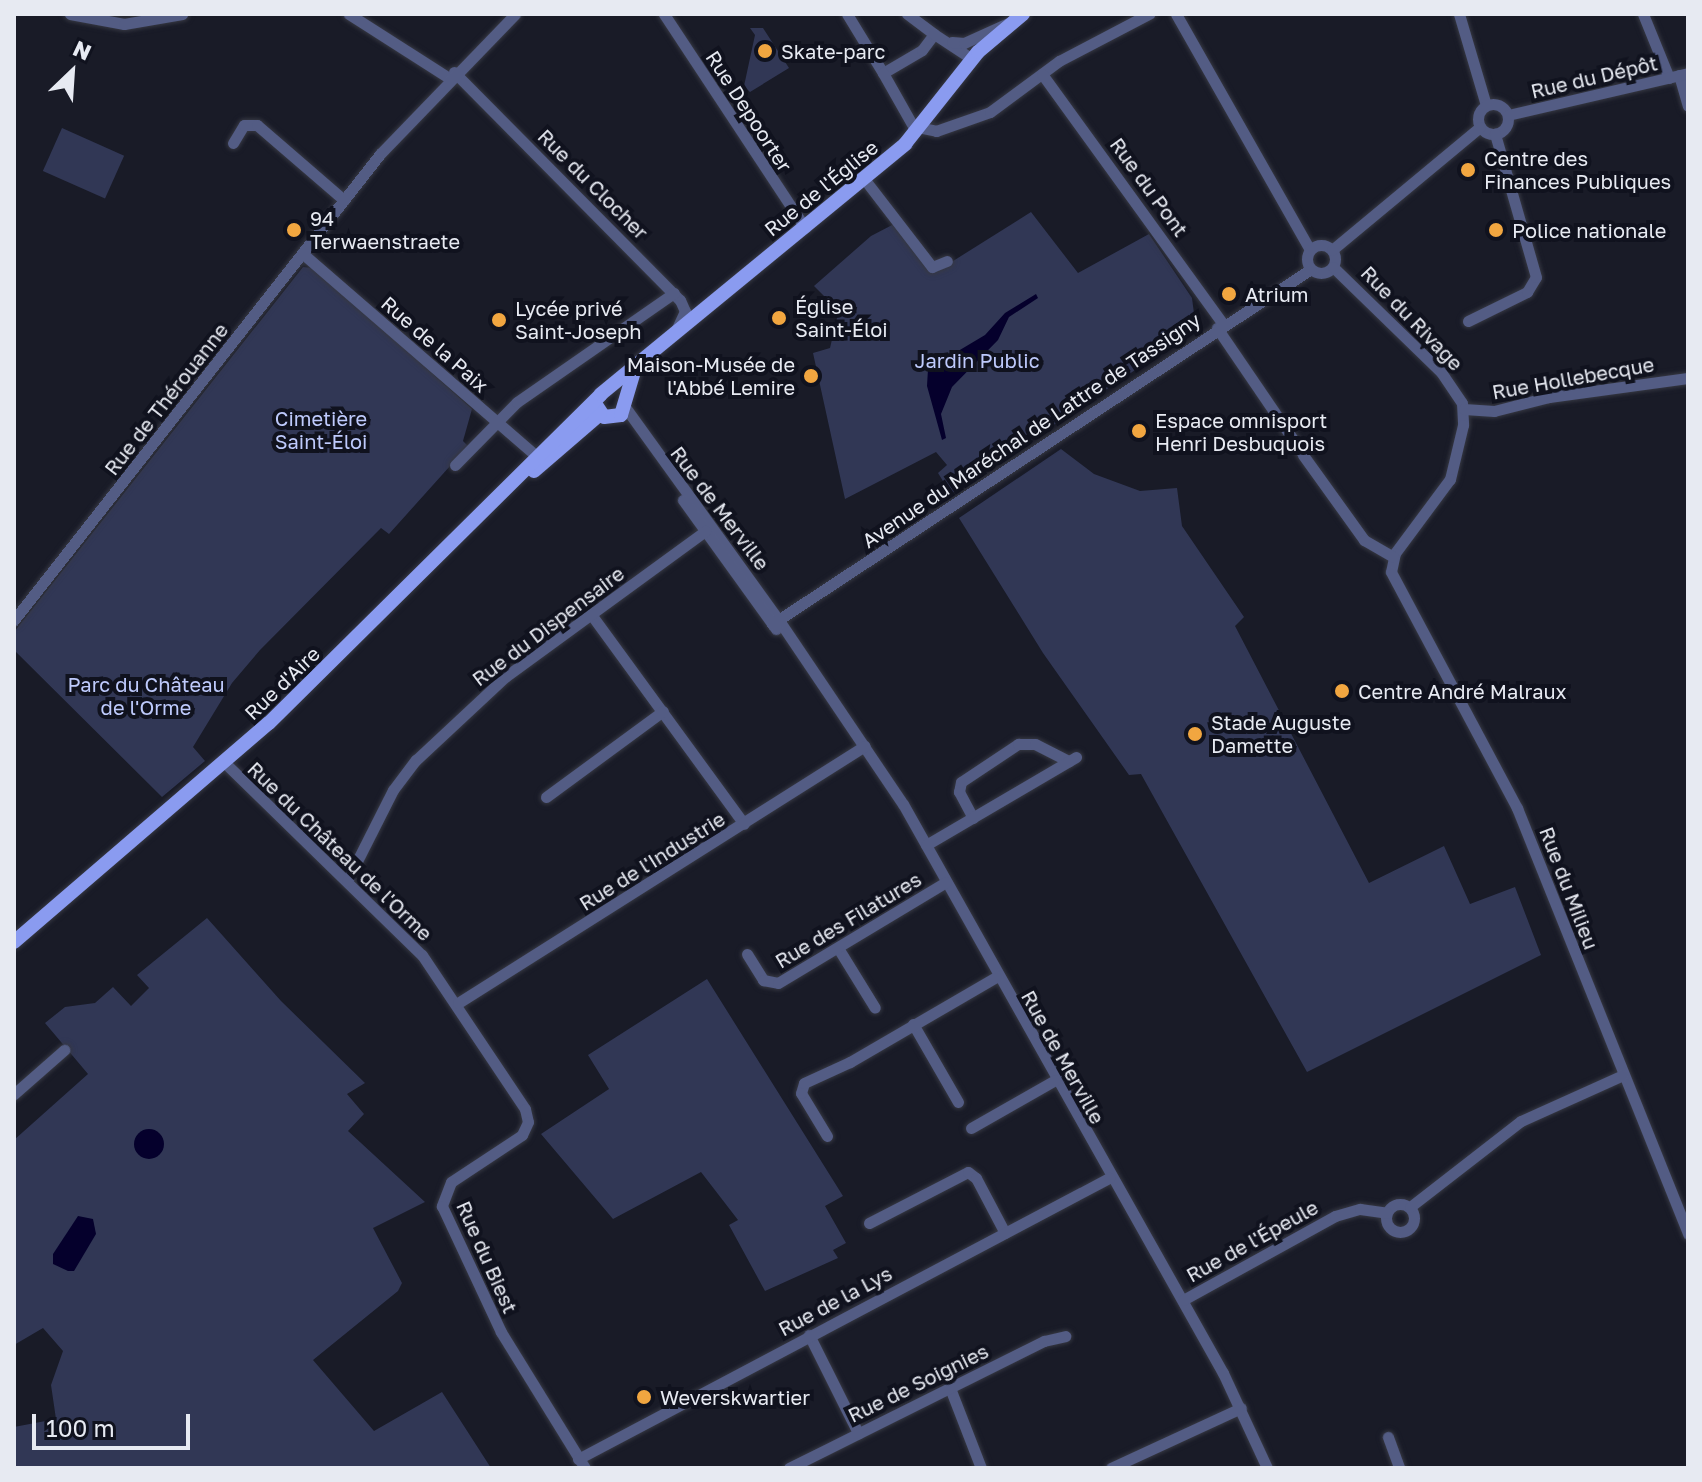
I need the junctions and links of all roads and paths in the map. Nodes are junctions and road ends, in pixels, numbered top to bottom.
1 (70, 14) edge
2 (182, 14) edge
3 (349, 14) edge
4 (515, 14) edge
5 (664, 14) edge
6 (847, 14) edge
7 (907, 14) edge
8 (1023, 14) edge
9 (1149, 14) edge
10 (1176, 14) edge
11 (1459, 14) edge
12 (1643, 14) edge
13 (1009, 23) junction
14 (934, 34) junction
15 (952, 42) junction
16 (972, 59) junction
17 (883, 73) junction
18 (1042, 74) junction
19 (451, 75) junction
20 (1679, 76) edge
21 (1486, 105) junction
22 (1688, 106) edge
23 (1508, 115) junction
24 (1480, 127) junction
25 (917, 130) junction
26 (1495, 134) junction
27 (233, 143) dead end
28 (865, 180) junction
29 (344, 200) junction
30 (805, 228) junction
31 (1310, 250) junction
32 (1332, 250) junction
33 (302, 253) junction
34 (947, 261) dead end
35 (1333, 267) junction
36 (1311, 269) junction
37 (674, 293) junction
38 (1468, 321) dead end
39 (1220, 326) junction
40 (676, 329) junction
41 (637, 364) junction
42 (1688, 378) edge
43 (602, 394) junction
44 (625, 402) junction
45 (1464, 409) junction
46 (607, 416) junction
47 (496, 420) junction
48 (540, 460) junction
49 (455, 465) dead end
50 (705, 531) junction
51 (1392, 563) junction
52 (593, 617) junction
53 (14, 620) edge
54 (775, 621) junction
55 (663, 711) junction
56 (864, 746) junction
57 (225, 763) junction
58 (546, 797) dead end
59 (973, 818) junction
60 (744, 824) junction
61 (926, 845) junction
62 (347, 881) junction
63 (946, 882) junction
64 (14, 942) edge
65 (838, 948) junction
66 (747, 954) dead end
67 (998, 976) junction
68 (458, 1003) junction
69 (875, 1008) dead end
70 (913, 1024) junction
71 (64, 1050) dead end
72 (1623, 1075) junction
73 (1055, 1080) junction
74 (14, 1094) edge
75 (958, 1102) dead end
76 (971, 1128) dead end
77 (827, 1136) dead end
78 (1109, 1178) junction
79 (1410, 1207) junction
80 (1387, 1213) junction
81 (869, 1223) dead end
82 (1005, 1233) junction
83 (1688, 1234) edge
84 (1183, 1300) junction
85 (809, 1335) junction
86 (1065, 1336) dead end
87 (950, 1388) junction
88 (1241, 1408) junction
89 (858, 1433) junction
90 (1388, 1437) dead end
91 (581, 1463) edge
92 (789, 1468) edge
93 (981, 1468) edge
94 (1111, 1468) edge
95 (1267, 1468) edge
96 (1399, 1468) edge

1 - 2 street
3 - 19 street, Rue du Clocher
4 - 19 street, Rue de Thérouanne
5 - 30 street, Rue Depoorter
6 - 17 street
7 - 14 street
8 - 13 main road, Rue de l'Église
9 - 18 street
10 - 31 street
11 - 21 street
12 - 20 street
13 - 15 street, Rue de l'Église
13 - 16 main road, Rue de l'Église
14 - 15 street
14 - 17 street
15 - 16 street
16 - 25 main road, Rue de l'Église
17 - 25 street
18 - 25 street
18 - 39 street, Rue du Pont
19 - 29 street, Rue de Thérouanne
19 - 37 street, Rue du Clocher
20 - 22 street
20 - 23 street, Rue du Dépôt
21 - 23 street
21 - 24 street
23 - 26 street
24 - 26 street
24 - 32 street
25 - 28 main road, Rue de l'Église
26 - 38 street
27 - 29 street
28 - 30 main road, Rue de l'Église
28 - 34 street
29 - 33 street, Rue de Thérouanne
30 - 40 main road, Rue de l'Église
31 - 32 street
31 - 36 street
32 - 35 street
33 - 47 street, Rue de la Paix
33 - 53 street, Rue de Thérouanne
35 - 36 street
35 - 45 street, Rue du Rivage
36 - 39 street, Avenue du Maréchal de Lattre de Tassigny
37 - 40 street
37 - 47 street
39 - 51 street, Rue du Pont
39 - 54 street, Avenue du Maréchal de Lattre de Tassigny
40 - 41 main road, Rue d'Aire
41 - 43 main road, Rue d'Aire
41 - 44 main road, Rue d'Aire
42 - 45 street, Rue Hollebecque
43 - 44 main road
43 - 46 main road
43 - 48 main road, Rue d'Aire
44 - 46 main road, Rue d'Aire
44 - 54 street, Rue de Merville
45 - 51 street
46 - 48 main road, Rue d'Aire
46 - 50 street, Rue de Merville
47 - 48 street, Rue de la Paix
47 - 49 street
48 - 57 main road, Rue d'Aire
50 - 52 street, Rue du Dispensaire
50 - 54 street, Rue de Merville
51 - 72 street, Rue du Milieu
52 - 55 street
52 - 62 street, Rue du Dispensaire
54 - 56 street, Rue de Merville
55 - 58 street
55 - 60 street
56 - 60 street, Rue de l'Industrie
56 - 61 street, Rue de Merville
57 - 62 street, Rue du Château de l'Orme
57 - 64 main road, Rue d'Aire
59 - 59 street
59 - 61 street
60 - 68 street, Rue de l'Industrie
61 - 63 street, Rue de Merville
62 - 68 street, Rue du Château de l'Orme
63 - 65 street, Rue des Filatures
63 - 67 street, Rue de Merville
65 - 66 street, Rue des Filatures
65 - 69 street
67 - 70 street
67 - 73 street, Rue de Merville
68 - 91 street, Rue du Biest
70 - 75 street
70 - 77 street
71 - 74 street
72 - 79 street
72 - 83 street, Rue du Milieu
73 - 76 street
73 - 78 street, Rue de Merville
78 - 82 street, Rue de la Lys
78 - 84 street, Rue de Merville
79 - 80 street
79 - 80 street
80 - 84 street, Rue de l'Épeule
81 - 82 street
82 - 85 street, Rue de la Lys
84 - 88 street, Rue de Merville
85 - 89 street
85 - 91 street, Rue de la Lys
86 - 87 street, Rue de Soignies
87 - 89 street, Rue de Soignies
87 - 93 street
88 - 94 street
88 - 95 street, Rue de Merville
89 - 92 street, Rue de Soignies
90 - 96 street

